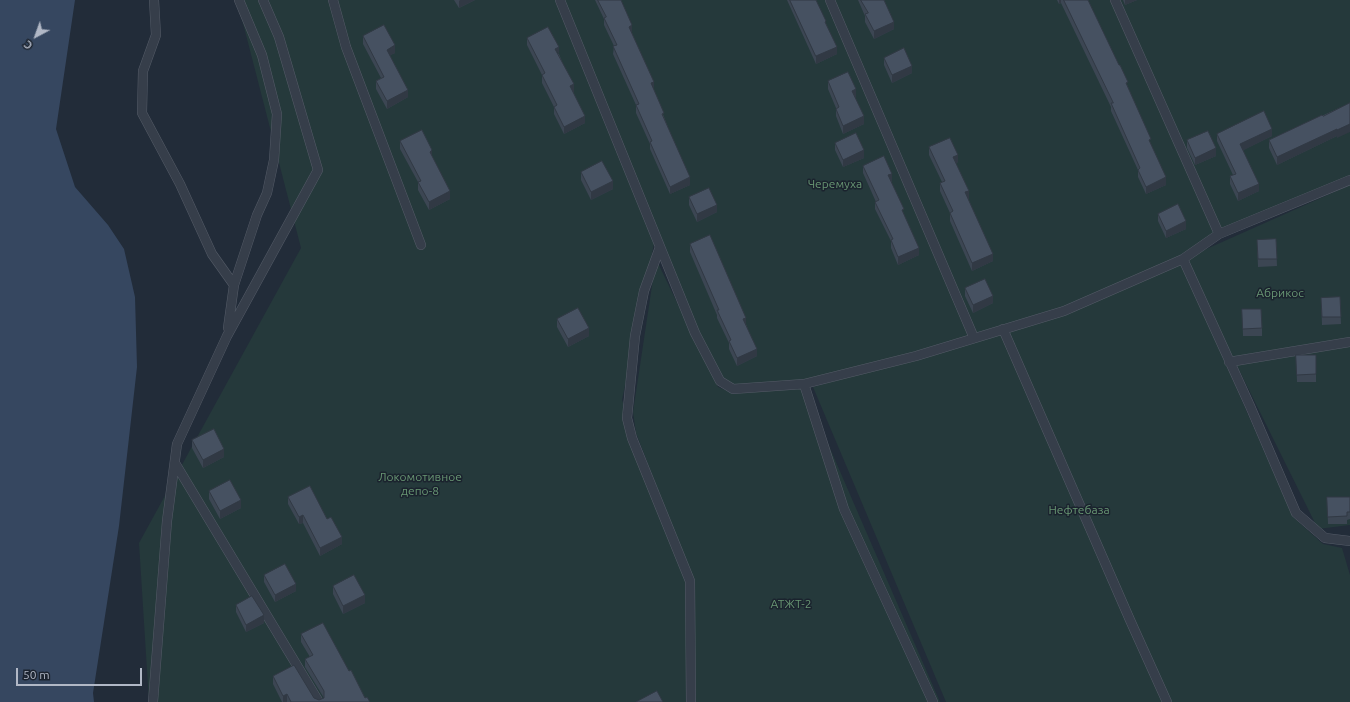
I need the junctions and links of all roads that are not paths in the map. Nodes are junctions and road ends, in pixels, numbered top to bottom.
1 (154, 0) edge
2 (239, 0) edge
3 (263, 0) edge
4 (333, 0) edge
5 (560, 0) edge
6 (830, 0) edge
7 (1115, 0) edge
8 (1350, 180) edge
9 (1218, 234) junction
10 (421, 245) dead end
11 (660, 247) junction
12 (1183, 259) junction
13 (234, 285) junction
14 (1003, 329) junction
15 (227, 336) junction
16 (974, 338) junction
17 (1350, 342) edge
18 (1229, 362) junction
19 (804, 384) junction
20 (175, 463) junction
21 (1350, 540) edge
22 (153, 702) edge
23 (318, 702) edge
24 (691, 702) edge
25 (933, 702) edge
26 (1167, 702) edge

1 - 13 lane
2 - 13 lane
3 - 15 lane
4 - 10 lane
5 - 11 lane
6 - 16 lane
7 - 9 lane
8 - 9 lane
9 - 12 lane
11 - 19 lane
11 - 24 lane
12 - 14 lane
12 - 18 lane
13 - 15 lane
14 - 16 lane
14 - 26 lane
15 - 20 lane
16 - 19 lane
17 - 18 lane
18 - 21 lane
19 - 25 lane
20 - 22 lane
20 - 23 lane

